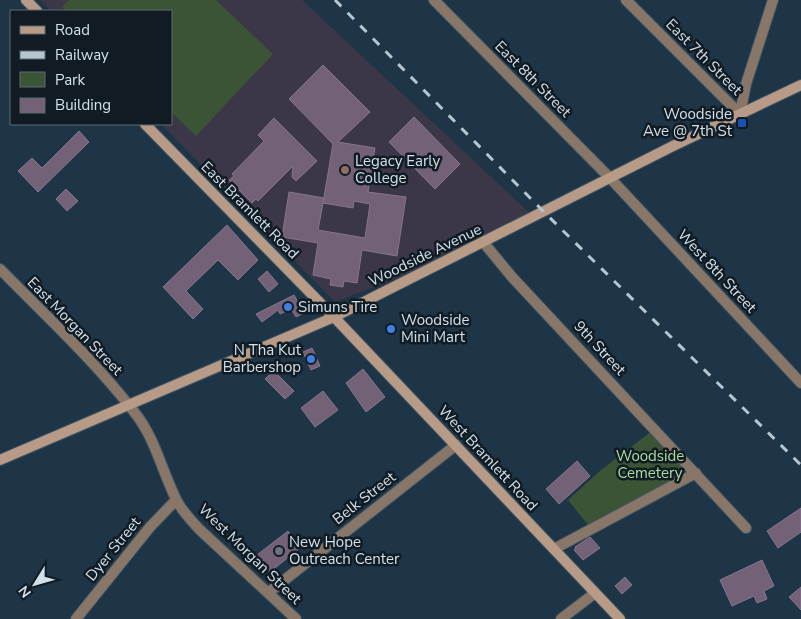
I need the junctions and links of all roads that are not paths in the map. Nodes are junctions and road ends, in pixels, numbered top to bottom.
1 (26, 0) edge
2 (434, 0) edge
3 (626, 0) edge
4 (773, 0) edge
5 (36, 10) edge
6 (801, 85) edge
7 (740, 114) junction
8 (146, 125) edge
9 (612, 179) junction
10 (484, 243) junction
11 (0, 269) edge
12 (334, 317) junction
13 (801, 383) edge
14 (127, 404) junction
15 (456, 445) junction
16 (0, 460) edge
17 (696, 473) junction
18 (176, 500) junction
19 (746, 528) dead end
20 (554, 549) junction
21 (268, 593) junction
22 (595, 593) junction
23 (78, 618) edge
24 (296, 619) edge
25 (561, 619) edge
26 (620, 619) edge

1 - 5 street
2 - 9 street, East 8th Street
3 - 7 street, East 7th Street
4 - 7 street
6 - 7 street, Woodside Avenue
7 - 9 street, Woodside Avenue
8 - 12 street, East Bramlett Road
9 - 10 street, Woodside Avenue
9 - 13 street, West 8th Street
10 - 12 street, Woodside Avenue
10 - 17 street, 9th Street
11 - 14 street, East Morgan Street
12 - 14 street, Woodside Avenue
12 - 15 street, West Bramlett Road
14 - 16 street, Woodside Avenue
14 - 18 street, West Morgan Street
15 - 20 street, West Bramlett Road
15 - 21 street, Belk Street
17 - 19 street, 9th Street
17 - 20 street
18 - 21 street, West Morgan Street
18 - 23 street, Dyer Street
20 - 22 street, West Bramlett Road
21 - 24 street, West Morgan Street
22 - 25 street
22 - 26 street, West Bramlett Road

